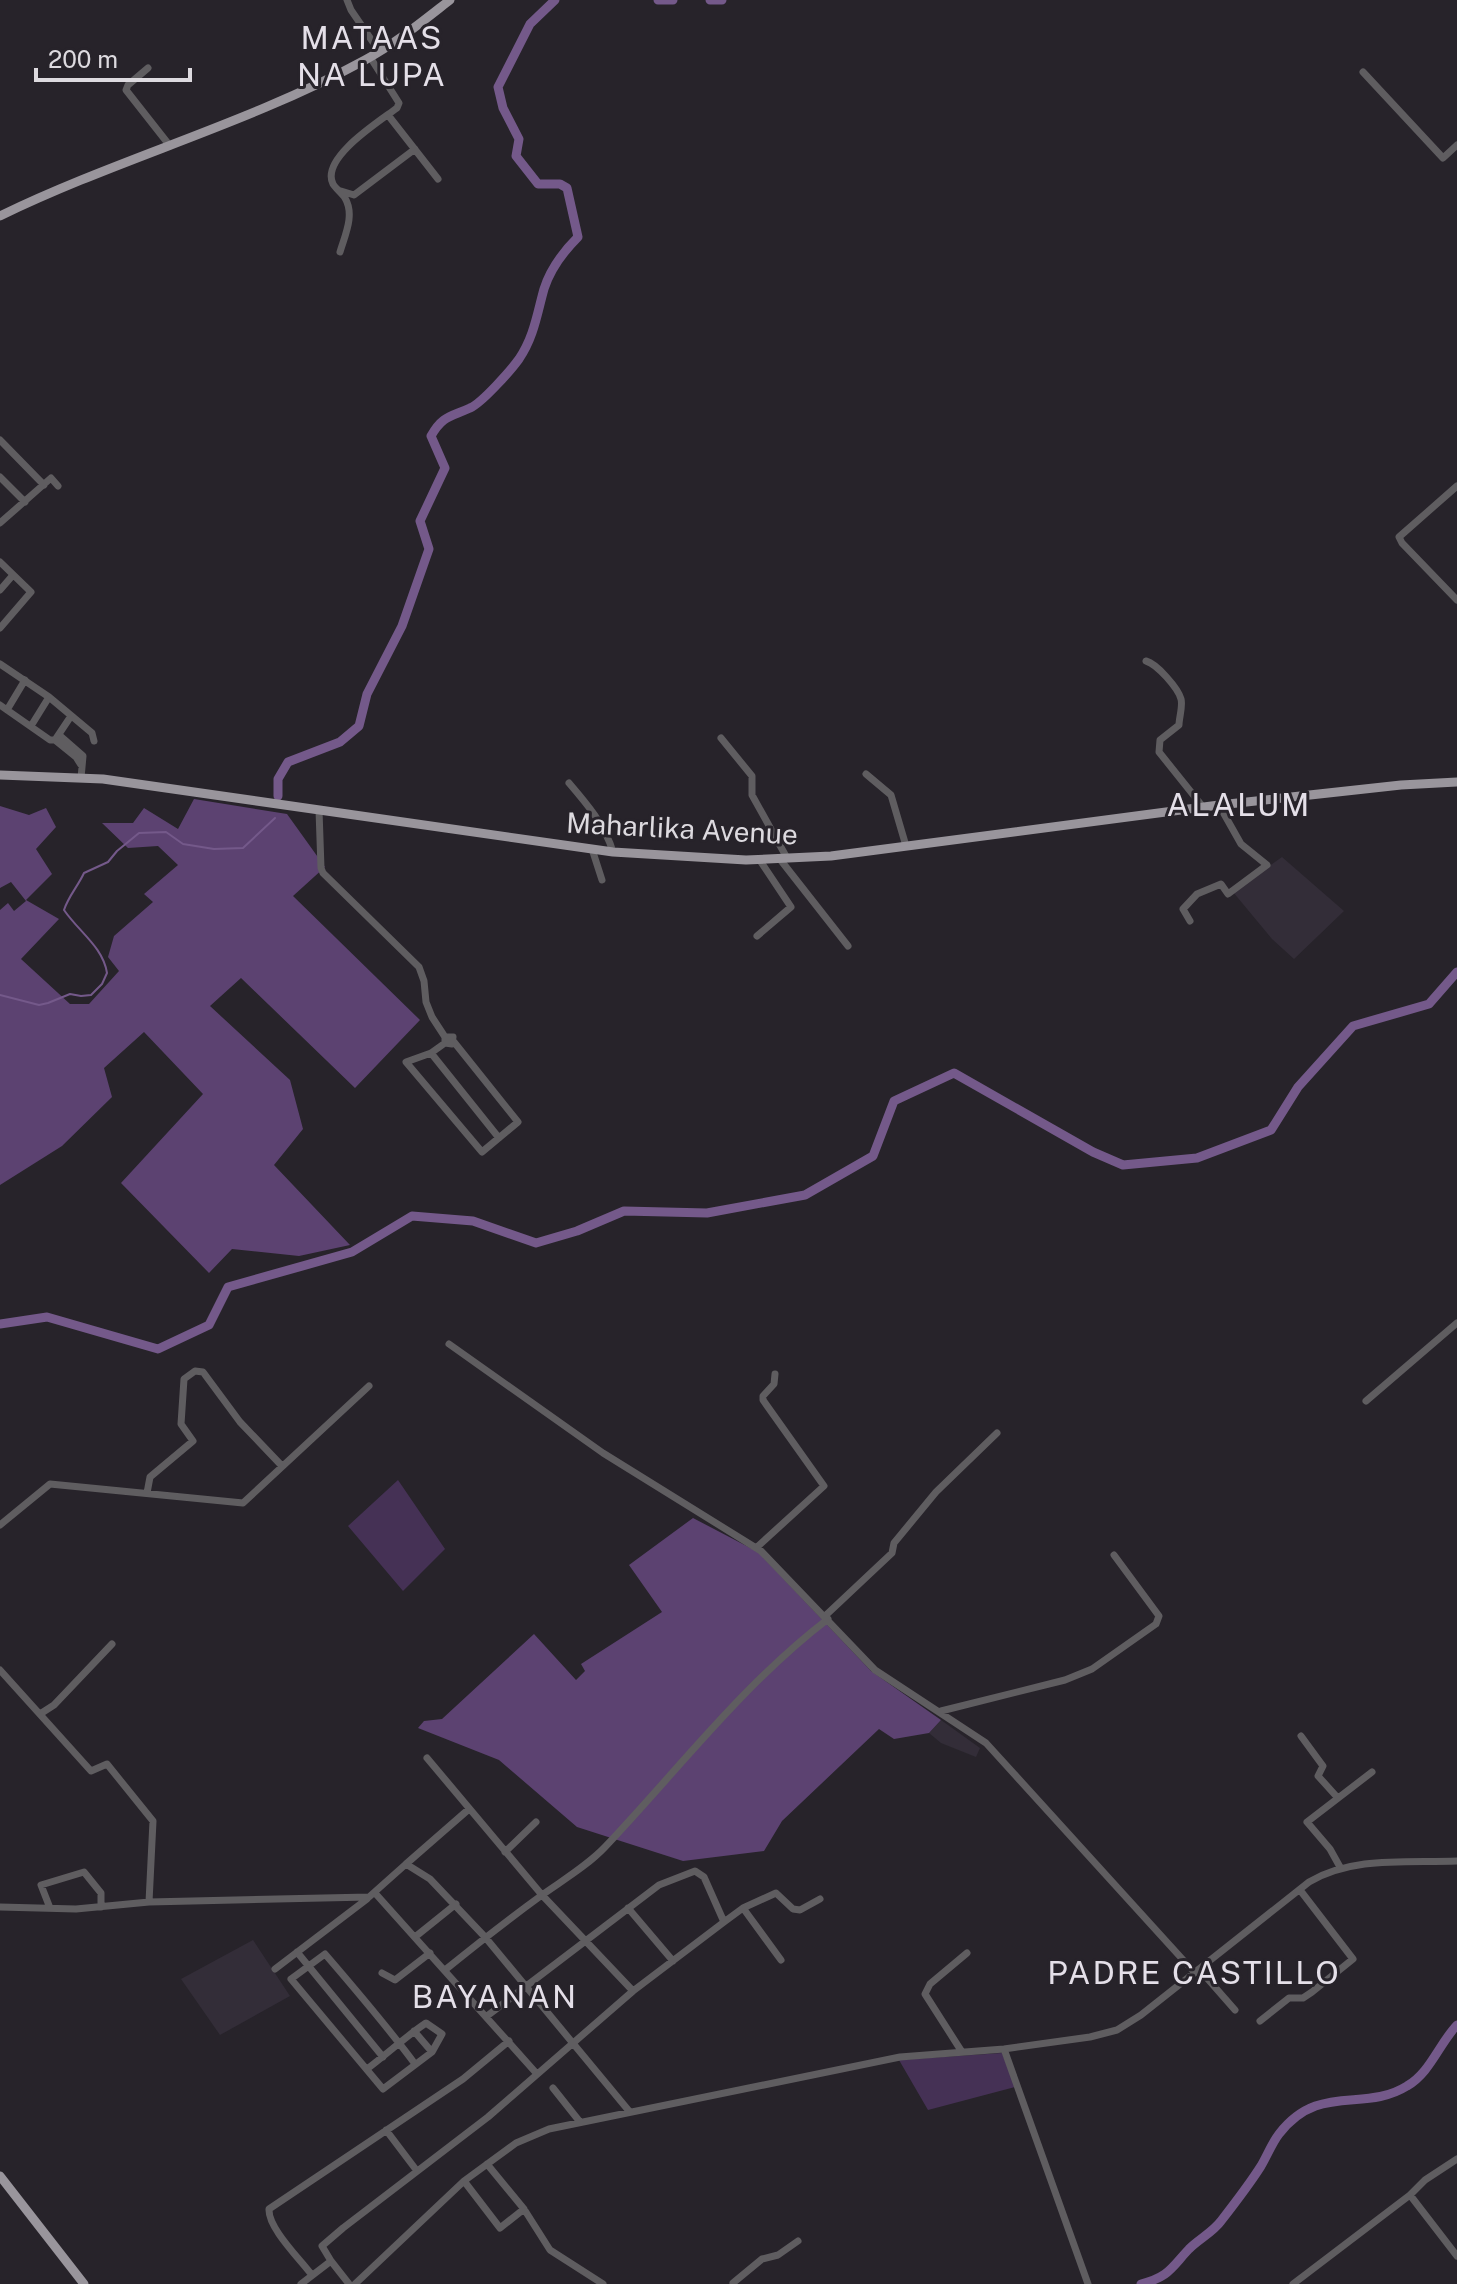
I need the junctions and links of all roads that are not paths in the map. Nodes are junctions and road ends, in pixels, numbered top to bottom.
1 (347, 0) edge
2 (450, 0) edge
3 (375, 54) junction
4 (148, 68) dead end
5 (1363, 72) dead end
6 (388, 115) junction
7 (1457, 145) edge
8 (170, 146) junction
9 (415, 149) junction
10 (438, 179) dead end
11 (340, 191) junction
12 (0, 216) edge
13 (340, 252) dead end
14 (0, 440) edge
15 (8, 448) junction
16 (0, 455) edge
17 (0, 477) edge
18 (44, 485) junction
19 (58, 486) dead end
20 (1457, 486) edge
21 (3, 487) edge
22 (25, 502) junction
23 (0, 523) edge
24 (0, 562) edge
25 (13, 575) junction
26 (0, 590) edge
27 (1457, 600) edge
28 (0, 610) edge
29 (9, 618) junction
30 (0, 628) edge
31 (1146, 661) dead end
32 (1, 666) edge
33 (25, 680) junction
34 (49, 697) junction
35 (4, 707) edge
36 (71, 716) junction
37 (31, 726) junction
38 (57, 737) junction
39 (721, 738) dead end
40 (94, 741) dead end
41 (866, 774) dead end
42 (0, 775) edge
43 (81, 778) junction
44 (1457, 782) edge
45 (569, 783) dead end
46 (1219, 805) junction
47 (1203, 807) junction
48 (319, 810) junction
49 (906, 846) junction
50 (592, 849) junction
51 (613, 852) junction
52 (783, 858) junction
53 (759, 859) junction
54 (602, 880) dead end
55 (1190, 921) dead end
56 (757, 936) dead end
57 (848, 946) dead end
58 (448, 1041) junction
59 (431, 1053) junction
60 (499, 1138) junction
61 (1457, 1323) edge
62 (449, 1344) dead end
63 (775, 1374) dead end
64 (369, 1386) dead end
65 (1366, 1401) dead end
66 (997, 1433) dead end
67 (282, 1466) junction
68 (147, 1493) junction
69 (0, 1525) edge
70 (756, 1548) junction
71 (1114, 1555) dead end
72 (826, 1618) junction
73 (112, 1644) dead end
74 (0, 1670) edge
75 (941, 1711) junction
76 (40, 1714) junction
77 (1301, 1736) dead end
78 (427, 1758) dead end
79 (1372, 1772) dead end
80 (1337, 1797) junction
81 (469, 1809) junction
82 (536, 1822) dead end
83 (505, 1852) junction
84 (1457, 1861) edge
85 (406, 1864) junction
86 (1340, 1867) junction
87 (1300, 1890) junction
88 (372, 1895) junction
89 (542, 1895) junction
90 (820, 1899) dead end
91 (149, 1902) junction
92 (456, 1904) junction
93 (0, 1907) edge
94 (101, 1907) junction
95 (50, 1908) junction
96 (628, 1908) junction
97 (743, 1908) junction
98 (724, 1922) junction
99 (415, 1937) junction
100 (485, 1937) junction
101 (584, 1940) junction
102 (297, 1952) junction
103 (430, 1953) junction
104 (967, 1953) dead end
105 (781, 1960) dead end
106 (673, 1961) junction
107 (308, 1967) junction
108 (275, 1969) dead end
109 (445, 1970) junction
110 (1197, 1971) junction
111 (382, 1973) dead end
112 (528, 1987) junction
113 (633, 1991) junction
114 (1235, 2010) dead end
115 (487, 2016) junction
116 (1260, 2021) dead end
117 (414, 2031) junction
118 (509, 2041) junction
119 (399, 2043) junction
120 (574, 2044) junction
121 (1004, 2049) junction
122 (432, 2052) junction
123 (962, 2052) junction
124 (383, 2057) junction
125 (415, 2064) junction
126 (367, 2069) junction
127 (537, 2074) junction
128 (553, 2088) dead end
129 (629, 2111) junction
130 (580, 2122) junction
131 (386, 2130) junction
132 (1457, 2159) edge
133 (487, 2164) junction
134 (417, 2171) junction
135 (0, 2176) edge
136 (464, 2181) junction
137 (1410, 2195) junction
138 (524, 2209) junction
139 (798, 2241) dead end
140 (1457, 2256) edge
141 (331, 2261) junction
142 (311, 2274) junction
143 (84, 2284) edge
144 (301, 2284) edge
145 (352, 2284) edge
146 (603, 2284) edge
147 (733, 2284) edge
148 (1088, 2284) edge
149 (1293, 2284) edge

1 - 3 street
2 - 3 main road
3 - 6 street
3 - 8 main road
4 - 8 street
5 - 7 street
6 - 9 street
6 - 11 street
8 - 12 main road
9 - 10 street
9 - 11 street
11 - 13 street
14 - 15 street
15 - 16 street
15 - 18 street
17 - 21 street
18 - 19 street
18 - 22 street
20 - 27 street
21 - 22 street
22 - 23 street
24 - 25 street
25 - 26 street
25 - 29 street
28 - 29 street
29 - 30 street
31 - 47 street
32 - 33 street
33 - 34 street
33 - 35 street
34 - 36 street
34 - 37 street
35 - 37 street
36 - 38 street
36 - 40 street
37 - 38 street
38 - 43 street
39 - 52 street
41 - 49 street
42 - 43 main road, Maharlika Avenue
43 - 48 main road, Maharlika Avenue
44 - 46 main road, Maharlika Avenue
45 - 51 street
46 - 47 main road, Maharlika Avenue
46 - 55 street
47 - 49 main road, Maharlika Avenue
48 - 50 main road, Maharlika Avenue
48 - 58 street
49 - 52 main road, Maharlika Avenue
50 - 51 main road, Maharlika Avenue
50 - 54 street
51 - 53 main road, Maharlika Avenue
52 - 53 main road, Maharlika Avenue
52 - 57 street
53 - 56 street
58 - 59 street
58 - 60 street
59 - 60 street
59 - 60 street
61 - 65 street
62 - 70 street
63 - 70 street
64 - 67 street
66 - 72 street
67 - 68 street
67 - 68 street
68 - 69 street
70 - 72 street
71 - 75 street
72 - 75 street
72 - 89 street
73 - 76 street
74 - 76 street
75 - 110 street
76 - 91 street
77 - 80 street
78 - 81 street
79 - 80 street
80 - 86 street
81 - 83 street
81 - 85 street
82 - 83 street
83 - 89 street
84 - 86 street
85 - 88 street
85 - 92 street
86 - 87 street
87 - 110 street
87 - 116 street
88 - 91 street
88 - 99 street
88 - 102 street
89 - 100 street
89 - 101 street
90 - 97 street
91 - 94 street
92 - 99 street
92 - 100 street
93 - 95 street
94 - 95 street
94 - 95 street
96 - 98 street
96 - 101 street
96 - 106 street
97 - 98 street
97 - 105 street
98 - 106 street
99 - 103 street
100 - 109 street
100 - 112 street
101 - 112 street
101 - 113 street
102 - 107 street
102 - 108 street
103 - 109 street
103 - 111 street
104 - 123 street
106 - 113 street
107 - 119 street
107 - 124 street
107 - 126 street
109 - 115 street
110 - 114 street
110 - 121 street
112 - 115 street
112 - 120 street
113 - 120 street
115 - 118 street
117 - 119 street
117 - 122 street
117 - 122 street
118 - 127 street
118 - 131 street
119 - 124 street
119 - 125 street
120 - 127 street
120 - 129 street
121 - 123 street
121 - 148 street
122 - 125 street
123 - 129 street
124 - 126 street
125 - 126 street
127 - 134 street
128 - 130 street
129 - 130 street
130 - 133 street
131 - 134 street
131 - 142 street
132 - 137 street
133 - 136 street
133 - 138 street
134 - 141 street
135 - 143 main road
136 - 138 street
136 - 145 street
137 - 140 street
137 - 149 street
138 - 146 street
139 - 147 street
141 - 142 street
141 - 145 street
142 - 144 street

